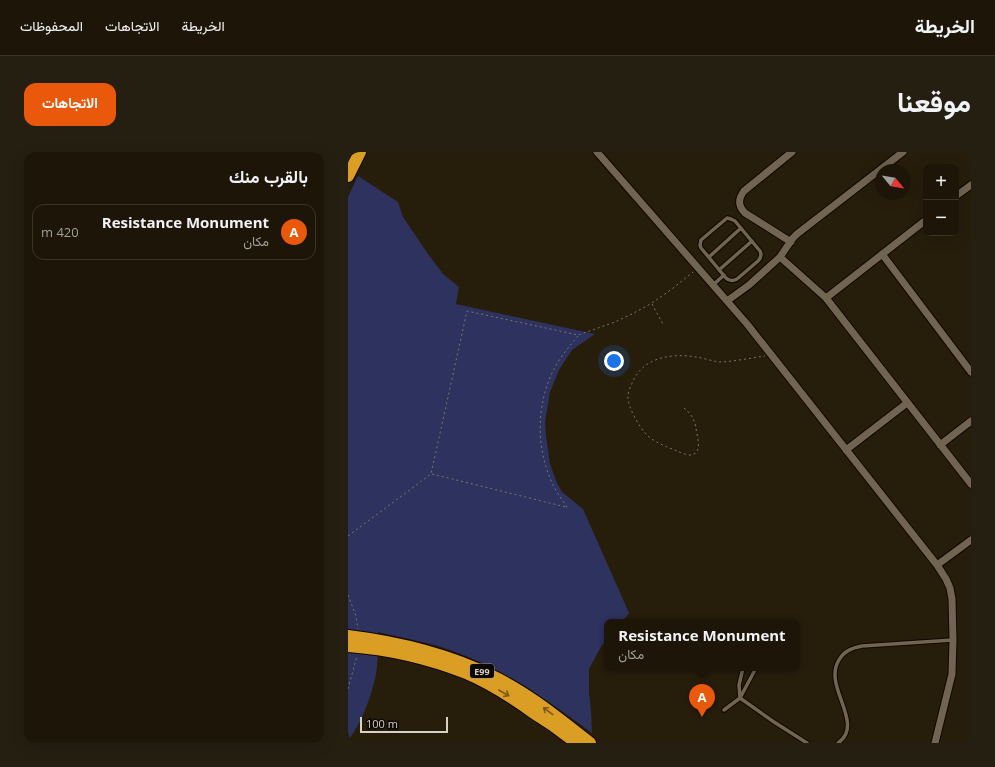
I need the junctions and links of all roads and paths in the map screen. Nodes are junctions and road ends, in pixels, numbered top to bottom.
1 (360, 152) edge
2 (597, 152) edge
3 (792, 152) edge
4 (903, 152) edge
5 (348, 176) edge
6 (971, 185) edge
7 (959, 194) edge
8 (923, 222) edge
9 (741, 228) junction
10 (752, 241) junction
11 (791, 242) junction
12 (882, 254) junction
13 (709, 257) junction
14 (780, 257) junction
15 (698, 268) junction
16 (719, 270) junction
17 (724, 275) junction
18 (713, 285) junction
19 (826, 298) junction
20 (727, 300) junction
21 (652, 303) junction
22 (664, 326) dead end
23 (578, 335) junction
24 (771, 356) junction
25 (971, 372) edge
26 (907, 403) junction
27 (684, 408) dead end
28 (971, 421) edge
29 (940, 445) junction
30 (846, 450) junction
31 (431, 474) junction
32 (971, 484) edge
33 (348, 536) edge
34 (971, 540) edge
35 (937, 565) junction
36 (348, 595) edge
37 (353, 633) edge
38 (953, 640) junction
39 (353, 649) edge
40 (742, 671) edge
41 (754, 671) edge
42 (348, 689) edge
43 (740, 698) junction
44 (724, 710) dead end
45 (576, 743) edge
46 (590, 743) edge
47 (807, 743) edge
48 (838, 743) edge
49 (935, 743) edge

1 - 5 highway
2 - 15 street
3 - 11 street
4 - 11 street
6 - 7 street
8 - 12 street
9 - 10 lane
9 - 13 lane
9 - 13 lane
10 - 16 lane
10 - 17 lane
11 - 14 street
12 - 19 street
12 - 25 street
13 - 16 lane
14 - 19 street
14 - 20 street
15 - 18 street
15 - 21 path
16 - 17 lane
17 - 18 lane
18 - 20 street
19 - 26 street
20 - 24 street
21 - 22 path
21 - 23 path
23 - 31 path
23 - 31 path
24 - 27 path
24 - 30 street
26 - 29 street
26 - 30 street
28 - 29 street
29 - 32 street
30 - 35 street
31 - 33 path
34 - 35 street
35 - 38 street
36 - 37 path
46 -> 37 highway, E99
38 - 48 lane
38 - 49 street
39 - 42 path
39 -> 45 highway, E99
40 - 43 lane
41 - 43 lane
43 - 44 lane
43 - 47 lane

